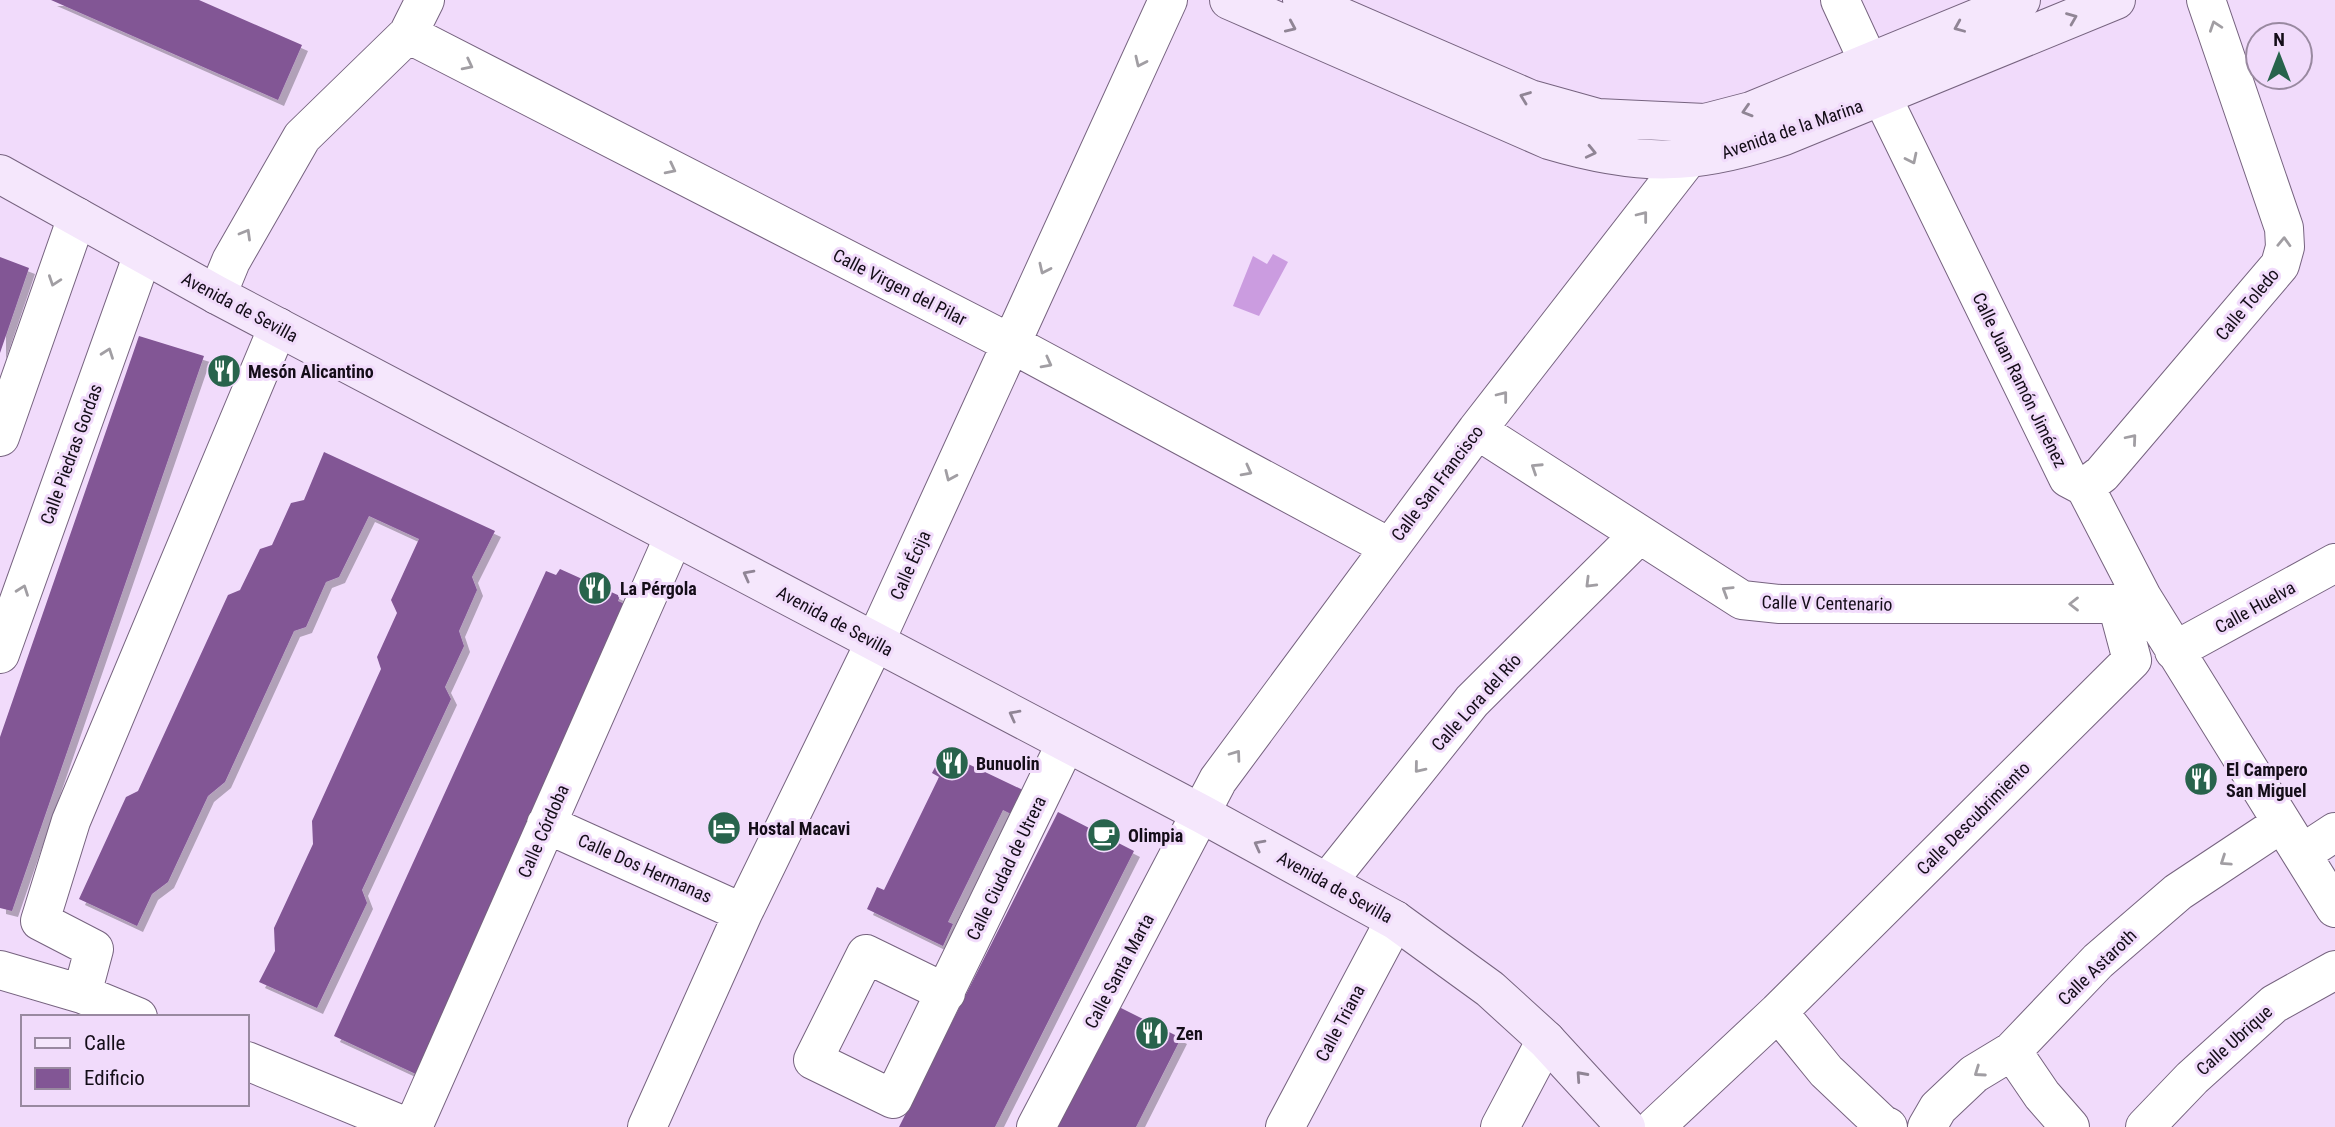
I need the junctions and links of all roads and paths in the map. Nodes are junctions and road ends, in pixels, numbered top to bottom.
1 (425, 0) edge
2 (1168, 0) edge
3 (1228, 0) edge
4 (1302, 0) edge
5 (1839, 0) edge
6 (2021, 0) edge
7 (2116, 0) edge
8 (2206, 0) edge
9 (408, 34) junction
10 (1876, 81) junction
11 (1686, 161) junction
12 (0, 174) edge
13 (77, 217) junction
14 (143, 254) junction
15 (217, 295) junction
16 (278, 327) junction
17 (1010, 343) junction
18 (1477, 430) junction
19 (0, 437) edge
20 (2084, 487) junction
21 (1639, 535) junction
22 (674, 536) junction
23 (1389, 547) junction
24 (2335, 563) edge
25 (2129, 601) junction
26 (875, 642) junction
27 (2174, 650) junction
28 (0, 654) edge
29 (1066, 743) junction
30 (1202, 814) junction
31 (546, 824) junction
32 (2335, 832) edge
33 (2292, 838) junction
34 (1328, 881) junction
35 (2335, 908) edge
36 (743, 913) junction
37 (1395, 920) junction
38 (0, 970) edge
39 (2335, 970) edge
40 (946, 993) dead end
41 (82, 994) junction
42 (133, 1015) edge
43 (1776, 1015) junction
44 (1546, 1040) junction
45 (2012, 1051) junction
46 (248, 1061) edge
47 (407, 1127) edge
48 (413, 1127) edge
49 (647, 1127) edge
50 (1036, 1127) edge
51 (1285, 1127) edge
52 (1500, 1127) edge
53 (1626, 1127) edge
54 (1655, 1127) edge
55 (1888, 1127) edge
56 (1927, 1127) edge
57 (2070, 1127) edge
58 (2146, 1127) edge

1 - 9 street
2 -> 17 street, Calle Écija
3 -> 11 street, Avenida de la Marina
10 -> 4 street, Avenida de la Marina
5 - 10 street, Calle Juan Ramón Jiménez
6 -> 10 street, Avenida de la Marina
10 -> 7 street, Avenida de la Marina
20 -> 8 street, Calle Toledo
15 -> 9 street
9 -> 17 street, Calle Virgen del Pilar
10 - 11 street, Avenida de la Marina
10 -> 20 street, Calle Juan Ramón Jiménez
18 -> 11 street, Calle San Francisco
12 - 13 street, Avenida de Sevilla
13 - 14 street, Avenida de Sevilla
13 -> 19 street
14 - 15 street, Avenida de Sevilla
28 -> 14 street, Calle Piedras Gordas
15 - 16 street, Avenida de Sevilla
16 - 22 street, Avenida de Sevilla
16 - 41 street
17 -> 23 street, Calle Virgen del Pilar
17 -> 26 street, Calle Écija
21 -> 18 street, Calle V Centenario
18 - 23 street, Calle San Francisco
20 - 25 street, Calle Juan Ramón Jiménez
25 -> 21 street, Calle V Centenario
21 -> 34 street, Calle Lora del Río
26 -> 22 street, Avenida de Sevilla
22 - 31 street, Calle Córdoba
30 -> 23 street, Calle San Francisco
24 - 27 street, Calle Huelva
25 - 27 street, Calle Juan Ramón Jiménez
25 - 43 street, Calle Descubrimiento
29 -> 26 street, Avenida de Sevilla
26 - 36 street, Calle Écija
27 - 33 street
29 - 30 street, Avenida de Sevilla
29 - 40 street, Calle Ciudad de Utrera
34 -> 30 street, Avenida de Sevilla
30 - 50 street, Calle Santa Marta
31 - 36 street, Calle Dos Hermanas
31 - 48 street, Calle Córdoba
32 - 33 street, Calle Astaroth
33 - 35 street
33 -> 45 street, Calle Astaroth
34 - 37 street, Avenida de Sevilla
36 - 49 street, Calle Écija
37 - 44 street, Avenida de Sevilla
37 - 51 street, Calle Triana
38 - 41 street
39 - 58 street, Calle Ubrique
41 - 42 street
43 - 54 street
43 - 55 street
44 - 52 street
53 -> 44 street, Avenida de Sevilla
45 -> 56 street, Calle Astaroth
45 - 57 street
46 - 47 street

